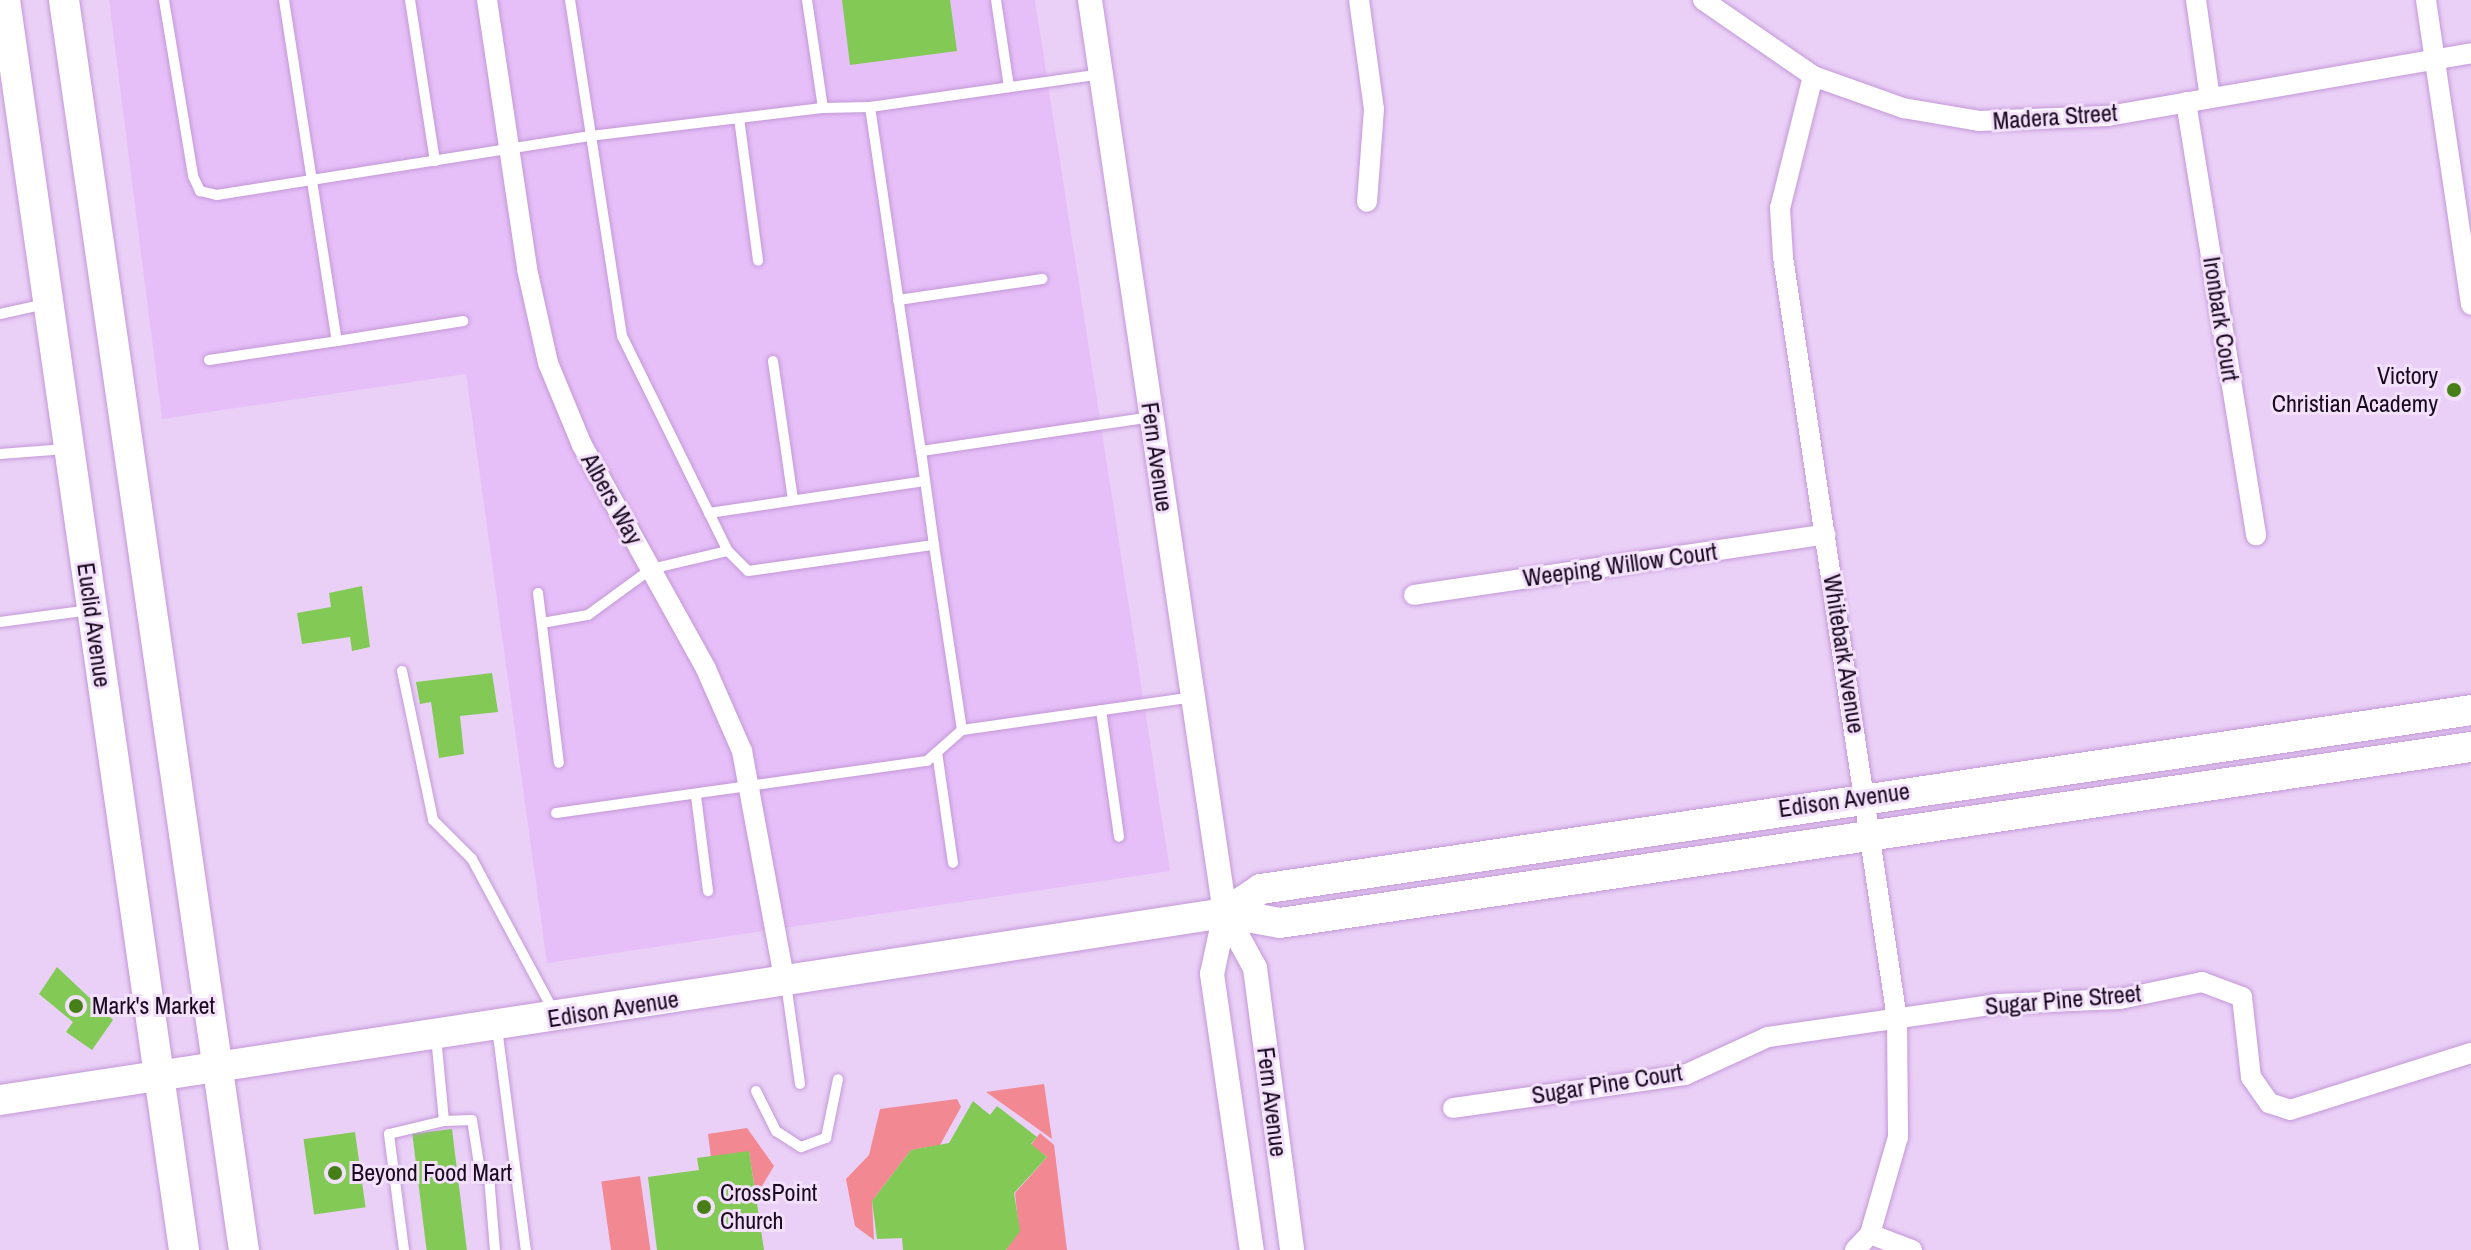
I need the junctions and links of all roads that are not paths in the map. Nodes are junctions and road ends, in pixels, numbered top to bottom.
1 (5, 0) edge
2 (64, 0) edge
3 (164, 0) edge
4 (284, 0) edge
5 (410, 0) edge
6 (487, 0) edge
7 (570, 0) edge
8 (807, 0) edge
9 (996, 0) edge
10 (1090, 0) edge
11 (1359, 0) edge
12 (2196, 0) edge
13 (2426, 0) edge
14 (1713, 4) edge
15 (2471, 53) edge
16 (6, 54) edge
17 (2434, 58) junction
18 (1101, 74) junction
19 (1813, 76) junction
20 (1009, 87) junction
21 (2210, 98) junction
22 (2186, 102) junction
23 (870, 107) junction
24 (823, 108) junction
25 (739, 118) junction
26 (590, 136) junction
27 (509, 150) junction
28 (435, 161) junction
29 (312, 180) junction
30 (1367, 202) dead end
31 (758, 261) dead end
32 (1042, 279) dead end
33 (898, 300) junction
34 (48, 303) junction
35 (2471, 305) edge
36 (0, 314) edge
37 (463, 321) dead end
38 (337, 341) junction
39 (209, 360) dead end
40 (773, 361) dead end
41 (1152, 417) junction
42 (68, 449) junction
43 (921, 451) junction
44 (0, 454) edge
45 (925, 481) junction
46 (793, 499) junction
47 (709, 513) junction
48 (1826, 534) junction
49 (2256, 535) dead end
50 (934, 545) junction
51 (728, 551) junction
52 (651, 569) junction
53 (538, 593) dead end
54 (1414, 595) dead end
55 (92, 609) junction
56 (0, 622) edge
57 (542, 623) junction
58 (402, 671) dead end
59 (1193, 697) junction
60 (1101, 710) junction
61 (2471, 710) edge
62 (962, 730) junction
63 (2471, 747) edge
64 (937, 752) junction
65 (559, 763) dead end
66 (752, 789) junction
67 (696, 796) junction
68 (1865, 797) junction
69 (556, 813) dead end
70 (1119, 837) dead end
71 (1872, 838) junction
72 (953, 863) dead end
73 (708, 891) dead end
74 (1225, 913) junction
75 (785, 982) junction
76 (556, 1017) junction
77 (1897, 1019) junction
78 (496, 1026) junction
79 (436, 1036) junction
80 (2471, 1053) edge
81 (218, 1069) junction
82 (159, 1076) junction
83 (838, 1079) dead end
84 (800, 1084) dead end
85 (756, 1091) dead end
86 (0, 1100) edge
87 (1453, 1108) dead end
88 (444, 1121) junction
89 (515, 1173) junction
90 (489, 1176) junction
91 (1870, 1234) junction
92 (184, 1250) edge
93 (244, 1250) edge
94 (404, 1250) edge
95 (495, 1250) edge
96 (526, 1250) edge
97 (1252, 1250) edge
98 (1292, 1250) edge
99 (1855, 1250) edge
100 (1912, 1250) edge

1 - 16 main road, Euclid Avenue
2 - 81 main road
3 - 29 lane
4 - 29 lane
5 - 28 lane
6 - 27 street, Albers Way
7 - 26 lane
8 - 24 lane
9 - 20 lane
10 - 18 street, Fern Avenue
11 - 30 street
12 - 21 street
13 - 17 street
14 - 19 street, Madera Street
15 - 17 street, Madera Street
16 - 34 main road, Euclid Avenue
17 - 21 street, Madera Street
17 - 35 street
18 - 20 lane
18 - 41 street, Fern Avenue
19 - 22 street, Madera Street
19 - 48 street, Whitebark Avenue
20 - 23 lane
21 - 22 street, Madera Street
22 - 49 street, Ironbark Court
23 - 24 lane
23 - 33 lane
24 - 25 lane
25 - 26 lane
25 - 31 lane
26 - 27 lane
26 - 47 lane
27 - 28 lane
27 - 52 street, Albers Way
28 - 29 lane
29 - 38 lane
32 - 33 lane
33 - 43 lane
34 - 36 lane
34 - 42 main road, Euclid Avenue
37 - 38 lane
38 - 39 lane
40 - 46 lane
41 - 43 lane
41 - 59 street, Fern Avenue
42 - 44 lane
42 - 55 main road, Euclid Avenue
43 - 45 lane
45 - 46 lane
45 - 50 lane
46 - 47 lane
47 - 51 lane
48 - 54 street, Weeping Willow Court
48 - 68 street, Whitebark Avenue
50 - 51 lane
50 - 62 lane
51 - 52 lane
52 - 57 lane
52 - 66 street, Albers Way
53 - 57 lane
55 - 56 lane
55 - 82 main road, Euclid Avenue
57 - 65 lane
58 - 76 lane
59 - 60 lane
59 - 74 street, Fern Avenue
60 - 62 lane
60 - 70 lane
61 - 68 main road, Edison Avenue
62 - 64 lane
63 - 71 main road, Edison Avenue
64 - 66 lane
64 - 72 lane
66 - 67 lane
66 - 75 street, Albers Way
67 - 69 lane
67 - 73 lane
68 - 71 street, Whitebark Avenue
68 - 74 main road, Edison Avenue
71 - 74 main road, Edison Avenue
71 - 77 street, Whitebark Avenue
74 - 75 main road, Edison Avenue
74 - 97 street, Fern Avenue
74 - 98 street, Fern Avenue
75 - 76 main road, Edison Avenue
75 - 84 lane
76 - 78 main road, Edison Avenue
77 - 80 street, Sugar Pine Street
77 - 87 street, Sugar Pine Court
77 - 91 street, Whitebark Avenue
78 - 79 main road, Edison Avenue
78 - 89 lane
79 - 81 main road, Edison Avenue
79 - 88 lane
81 - 82 main road, Edison Avenue
81 - 93 main road
82 - 86 main road, Edison Avenue
82 - 92 main road, Euclid Avenue
83 - 85 lane
88 - 90 lane
88 - 94 lane
89 - 90 lane
89 - 96 lane
90 - 95 lane
91 - 99 street
91 - 100 street

